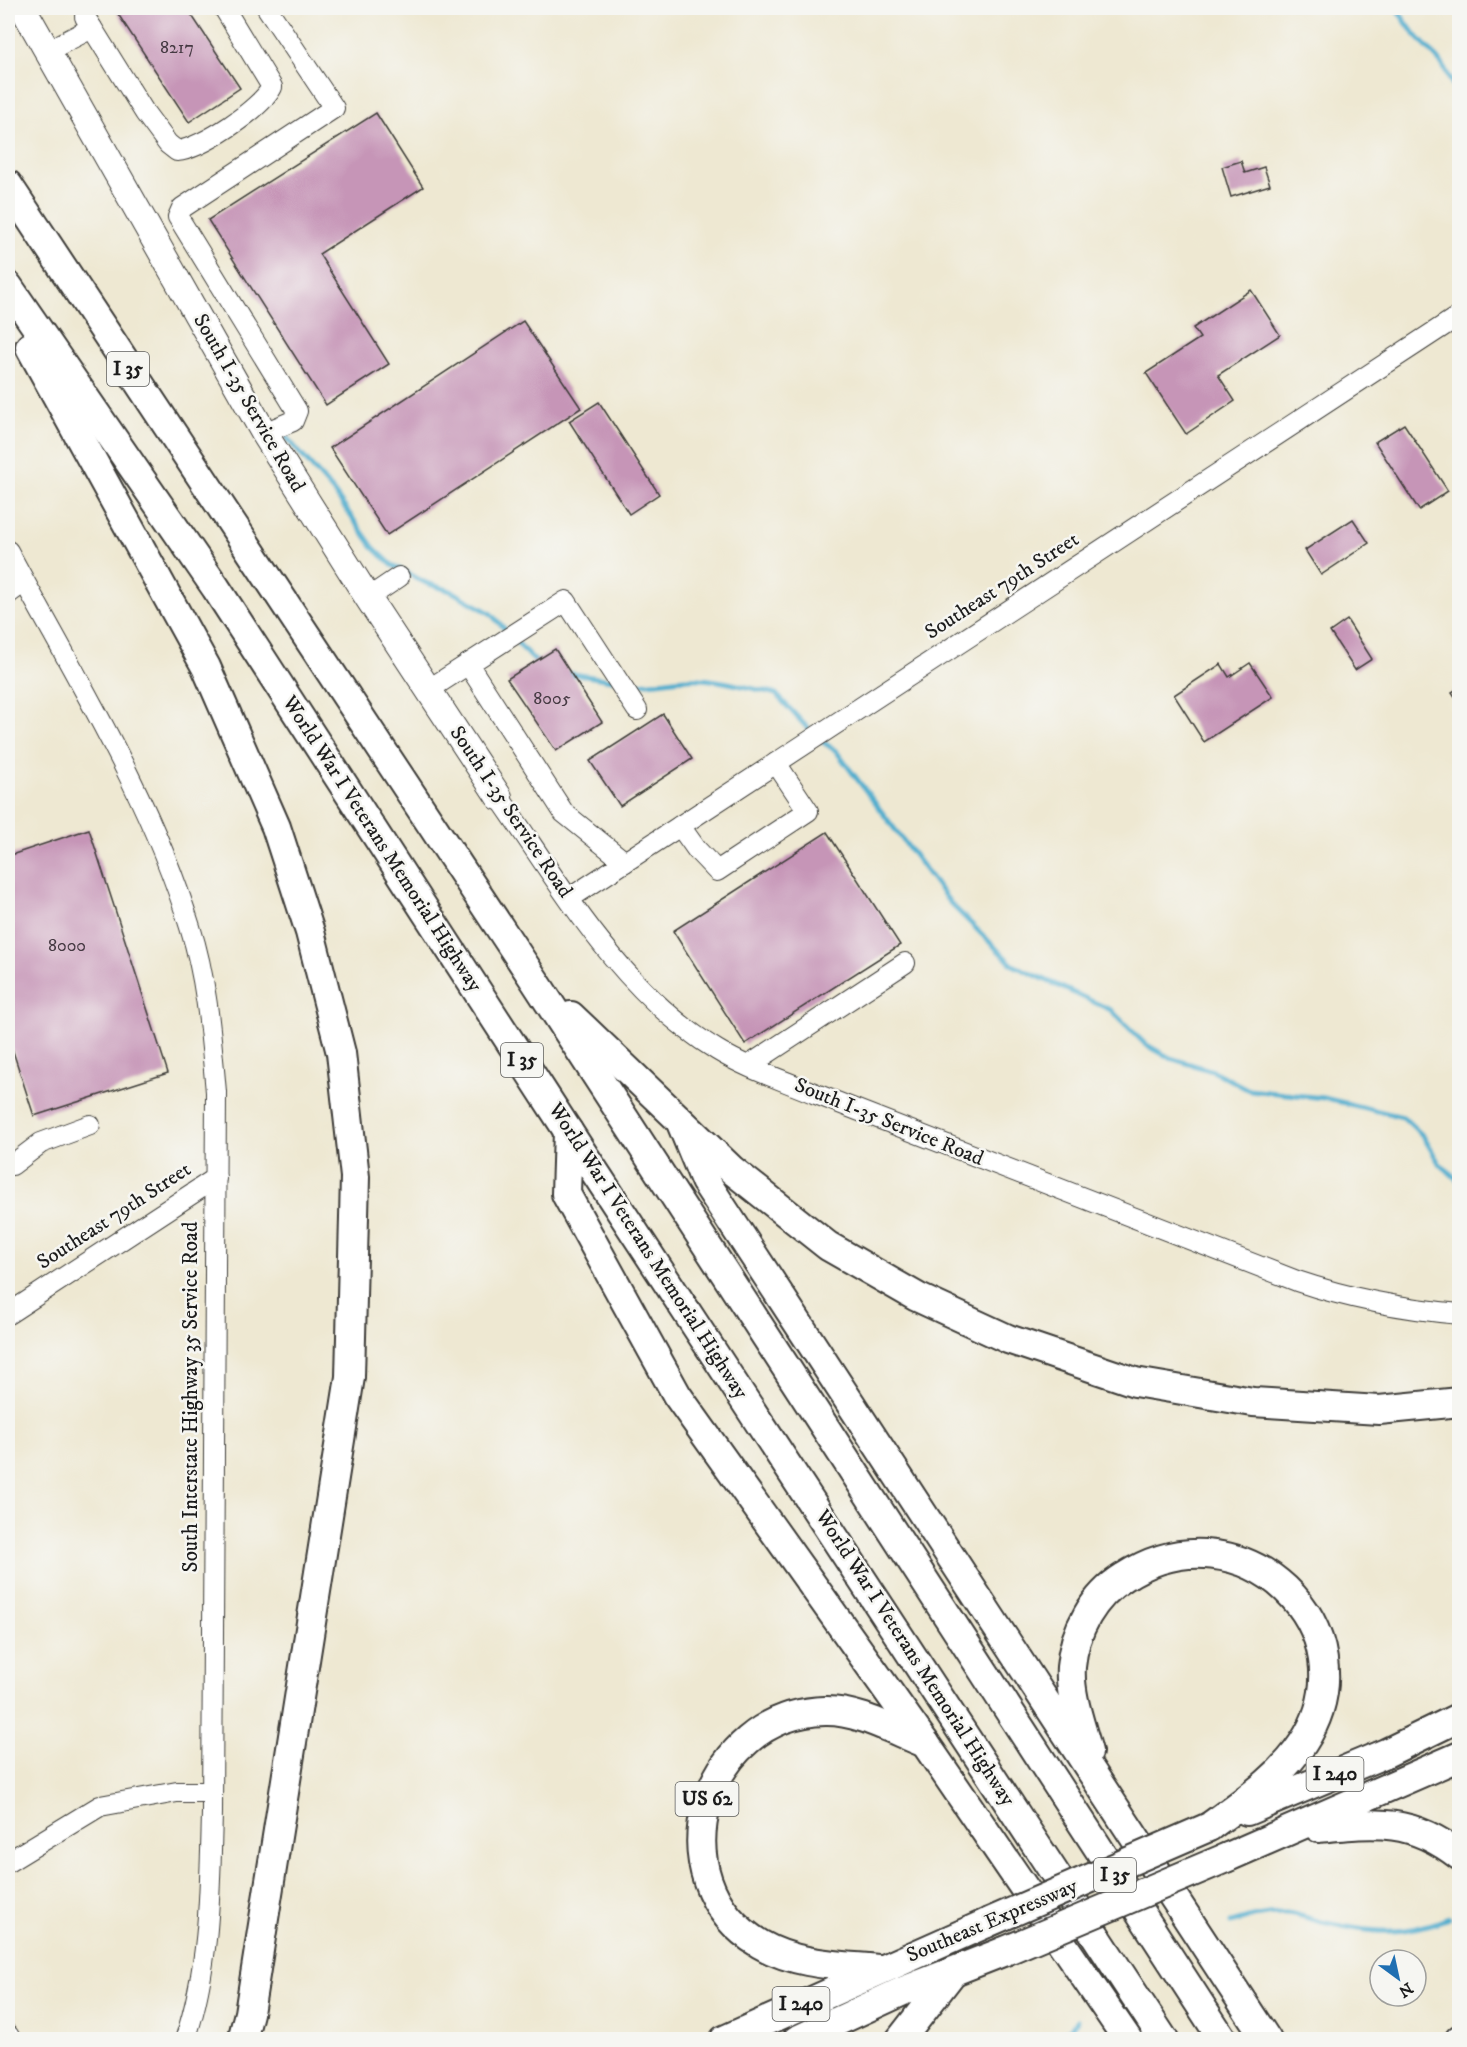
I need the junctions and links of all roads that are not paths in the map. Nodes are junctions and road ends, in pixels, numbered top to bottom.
1 (23, 8) edge
2 (86, 8) edge
3 (224, 8) edge
4 (267, 8) edge
5 (92, 28) junction
6 (49, 50) junction
7 (8, 185) edge
8 (8, 286) edge
9 (8, 307) edge
10 (1460, 315) edge
11 (264, 433) junction
12 (8, 556) edge
13 (399, 578) dead end
14 (24, 582) junction
15 (8, 594) edge
16 (368, 598) junction
17 (468, 664) junction
18 (428, 690) junction
19 (637, 710) dead end
20 (776, 763) junction
21 (499, 797) joint
22 (680, 826) junction
23 (625, 862) junction
24 (570, 898) junction
25 (905, 963) dead end
26 (535, 981) junction
27 (748, 1066) junction
28 (681, 1123) junction
29 (90, 1125) dead end
30 (568, 1131) junction
31 (9, 1162) edge
32 (216, 1178) junction
33 (8, 1314) edge
34 (1460, 1314) edge
35 (1460, 1402) edge
36 (1460, 1718) edge
37 (925, 1743) junction
38 (1460, 1756) edge
39 (1096, 1777) junction
40 (212, 1792) junction
41 (1209, 1827) junction
42 (1293, 1831) junction
43 (1460, 1856) edge
44 (8, 1862) edge
45 (879, 1970) junction
46 (952, 1973) junction
47 (1244, 2005) junction
48 (8, 2035) edge
49 (1126, 2038) edge
50 (11, 2040) edge
51 (185, 2040) edge
52 (242, 2040) edge
53 (724, 2040) edge
54 (797, 2040) edge
55 (900, 2040) edge
56 (1164, 2040) edge
57 (1223, 2040) edge
58 (1267, 2040) edge
59 (1287, 2040) edge

1 - 6 main road, South I-35 Service Road
2 - 5 street
3 - 5 street
4 - 11 street
5 - 6 street
6 - 11 main road, South I-35 Service Road
7 - 26 highway, I 35
8 - 30 highway, World War I Veterans Memorial Highway / I 35
9 - 52 highway
10 - 20 street, Southeast 79th Street
11 - 16 main road, South I-35 Service Road
12 - 14 street
13 - 16 street
14 - 15 street
14 - 32 street, South Interstate Highway 35 Service Road
16 - 18 main road, South I-35 Service Road
17 - 18 street
17 - 19 street
17 - 23 street
18 - 21 main road, South I-35 Service Road
20 - 22 street, Southeast 79th Street
20 - 22 street
21 - 24 street, South I-35 Service Road
22 - 23 street, Southeast 79th Street
23 - 24 street, Southeast 79th Street
24 - 27 street, South I-35 Service Road
25 - 27 street
26 - 28 highway
26 - 57 highway, I 35
27 - 34 street, South I-35 Service Road
28 - 35 highway
28 - 39 highway
29 - 31 street
30 - 37 highway
30 - 56 highway, World War I Veterans Memorial Highway / I 35
32 - 33 street, Southeast 79th Street
32 - 40 street, South Interstate Highway 35 Service Road
36 - 41 highway, Southeast Expressway / I 240
37 - 45 highway, US 62
37 - 49 highway
38 - 42 highway, Southeast Expressway / I 240
39 - 41 highway
39 - 47 highway
40 - 44 street
40 - 51 street, South Interstate Highway 35 Service Road
41 - 45 highway, Southeast Expressway / I 240, bridge
42 - 43 highway
42 - 46 highway, Southeast Expressway / I 240, bridge
45 - 53 highway, Southeast Expressway / I 240
46 - 54 highway, Southeast Expressway / I 240
46 - 55 highway
47 - 58 highway
47 - 59 highway
48 - 50 street

